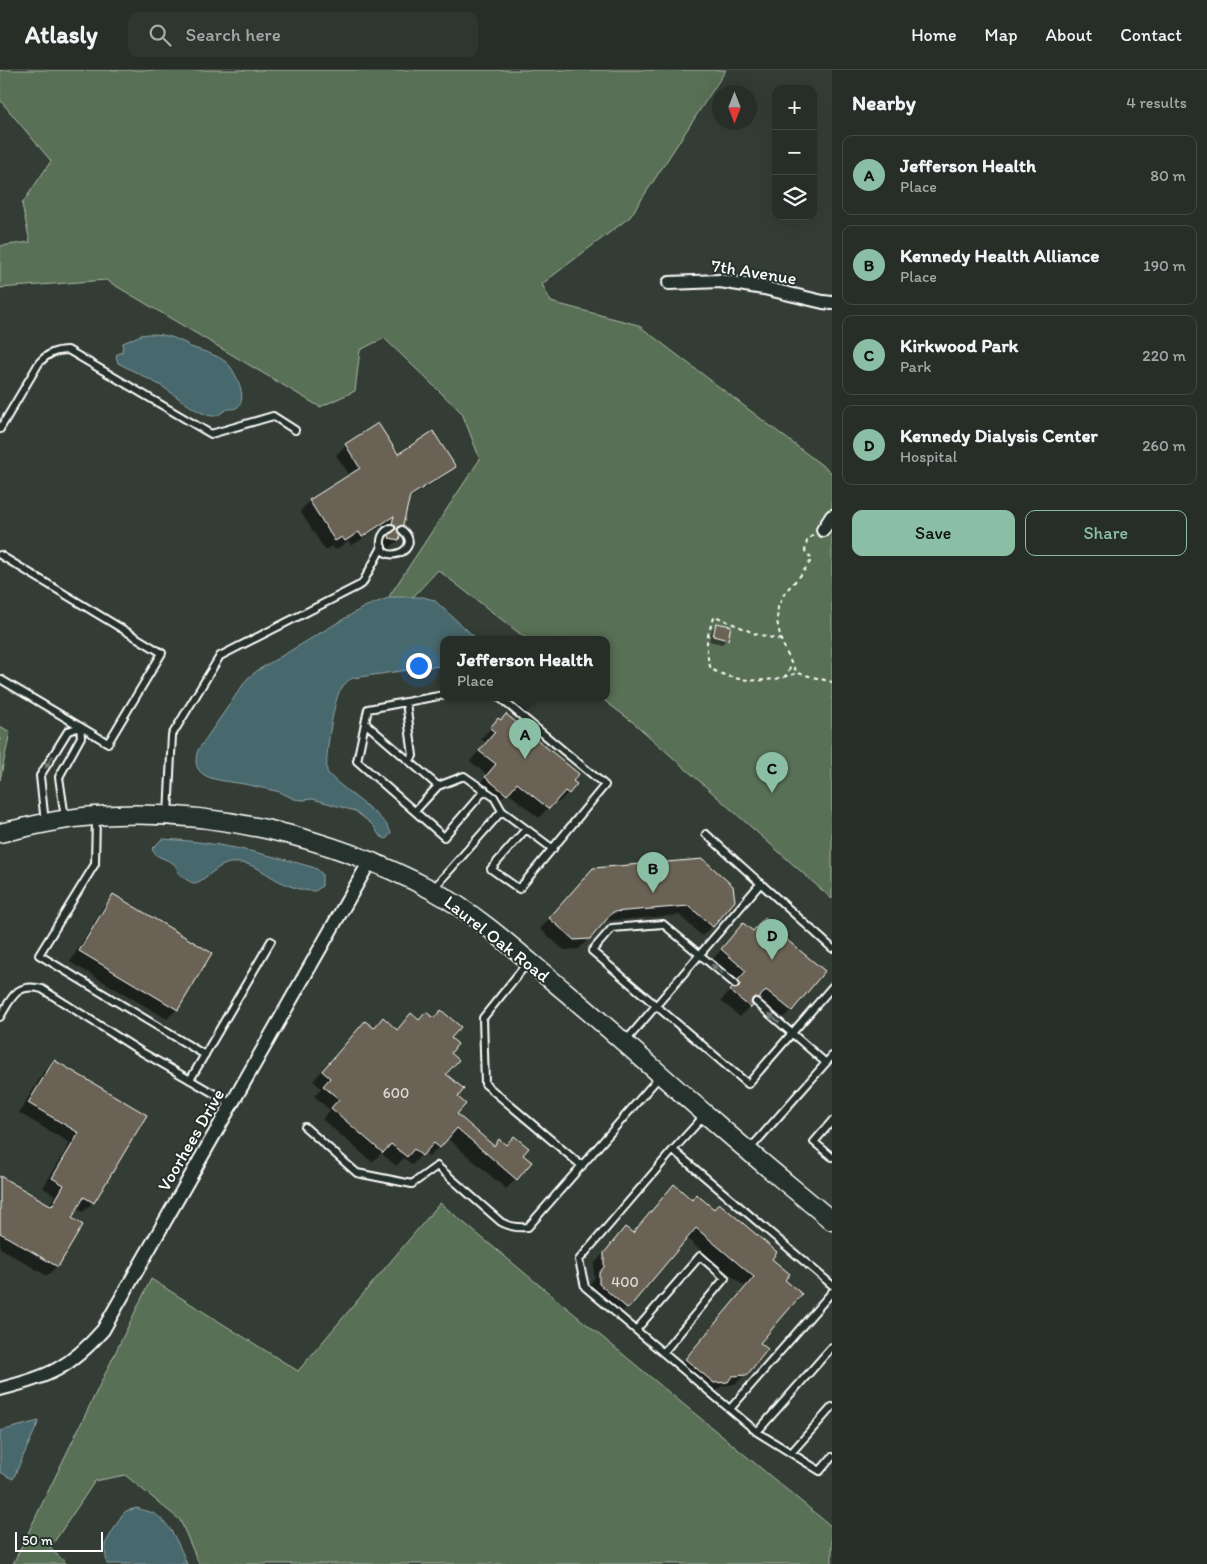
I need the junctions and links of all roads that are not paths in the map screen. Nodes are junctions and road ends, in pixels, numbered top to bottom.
1 (669, 283) dead end
2 (832, 303) edge
3 (0, 429) edge
4 (295, 430) dead end
5 (832, 516) edge
6 (391, 528) dead end
7 (402, 530) dead end
8 (823, 530) road end
9 (382, 548) junction
10 (0, 555) edge
11 (0, 679) edge
12 (440, 696) edge
13 (504, 701) edge
14 (406, 702) junction
15 (364, 723) junction
16 (80, 727) junction
17 (409, 761) junction
18 (438, 786) junction
19 (485, 790) junction
20 (415, 811) junction
21 (502, 811) junction
22 (96, 816) junction
23 (168, 816) junction
24 (65, 819) junction
25 (45, 824) junction
26 (526, 829) junction
27 (0, 833) edge
28 (706, 834) dead end
29 (552, 848) junction
30 (370, 861) junction
31 (761, 883) junction
32 (432, 890) junction
33 (271, 941) dead end
34 (832, 948) edge
35 (700, 955) junction
36 (529, 962) junction
37 (735, 984) dead end
38 (832, 987) edge
39 (756, 1002) dead end
40 (656, 1005) junction
41 (0, 1018) edge
42 (792, 1034) junction
43 (624, 1042) junction
44 (205, 1055) junction
45 (832, 1056) edge
46 (826, 1063) junction
47 (661, 1075) junction
48 (190, 1080) junction
49 (232, 1104) junction
50 (705, 1114) junction
51 (832, 1122) edge
52 (305, 1127) dead end
53 (673, 1150) junction
54 (748, 1151) junction
55 (832, 1157) edge
56 (582, 1166) junction
57 (832, 1221) edge
58 (832, 1285) edge
59 (832, 1292) edge
60 (636, 1330) junction
61 (832, 1347) edge
62 (663, 1353) junction
63 (0, 1389) edge
64 (832, 1407) edge
65 (730, 1409) junction
66 (758, 1432) junction
67 (791, 1453) junction
68 (832, 1457) edge

1 - 2 street, 7th Avenue
3 - 4 lane
5 - 8 street
6 - 9 lane
7 - 9 lane
9 - 23 lane
10 - 16 lane
11 - 16 lane
12 - 14 lane
13 - 29 lane
14 - 15 lane
14 - 17 lane
15 - 17 lane
15 - 20 lane
16 - 24 lane
16 -> 25 lane
17 - 18 lane
18 - 19 lane
18 - 20 lane
19 - 20 lane
19 - 21 lane
21 - 26 lane
21 - 32 lane
22 - 23 street, Laurel Oak Road
22 - 24 street, Laurel Oak Road
22 - 44 lane
23 - 30 street, Laurel Oak Road
24 - 25 street, Laurel Oak Road
25 - 27 street, Laurel Oak Road
26 - 29 lane
26 - 29 lane
28 - 31 lane
30 - 32 street, Laurel Oak Road
30 - 49 street, Voorhees Drive
31 - 34 lane
31 - 35 lane
32 - 36 street, Laurel Oak Road
33 - 44 lane
37 -> 35 lane
35 - 40 lane
35 - 40 lane
36 - 43 street, Laurel Oak Road
36 - 56 lane
38 - 42 lane
42 -> 39 lane
40 - 42 lane
40 - 43 lane
41 - 48 lane
42 - 46 lane
43 - 47 street, Laurel Oak Road
44 - 48 lane
45 - 46 lane
46 - 54 lane
47 - 50 street, Laurel Oak Road
47 - 56 lane
48 - 49 lane
49 - 63 street, Voorhees Drive
50 - 53 lane
50 - 54 street, Laurel Oak Road
51 - 55 lane
52 - 56 lane
53 - 58 lane
53 - 60 lane
54 - 57 street, Laurel Oak Road
59 - 65 lane
60 - 62 lane
60 - 62 lane
61 - 66 lane
62 - 65 lane
64 - 67 lane
65 - 66 lane
66 - 67 lane
67 - 68 lane

